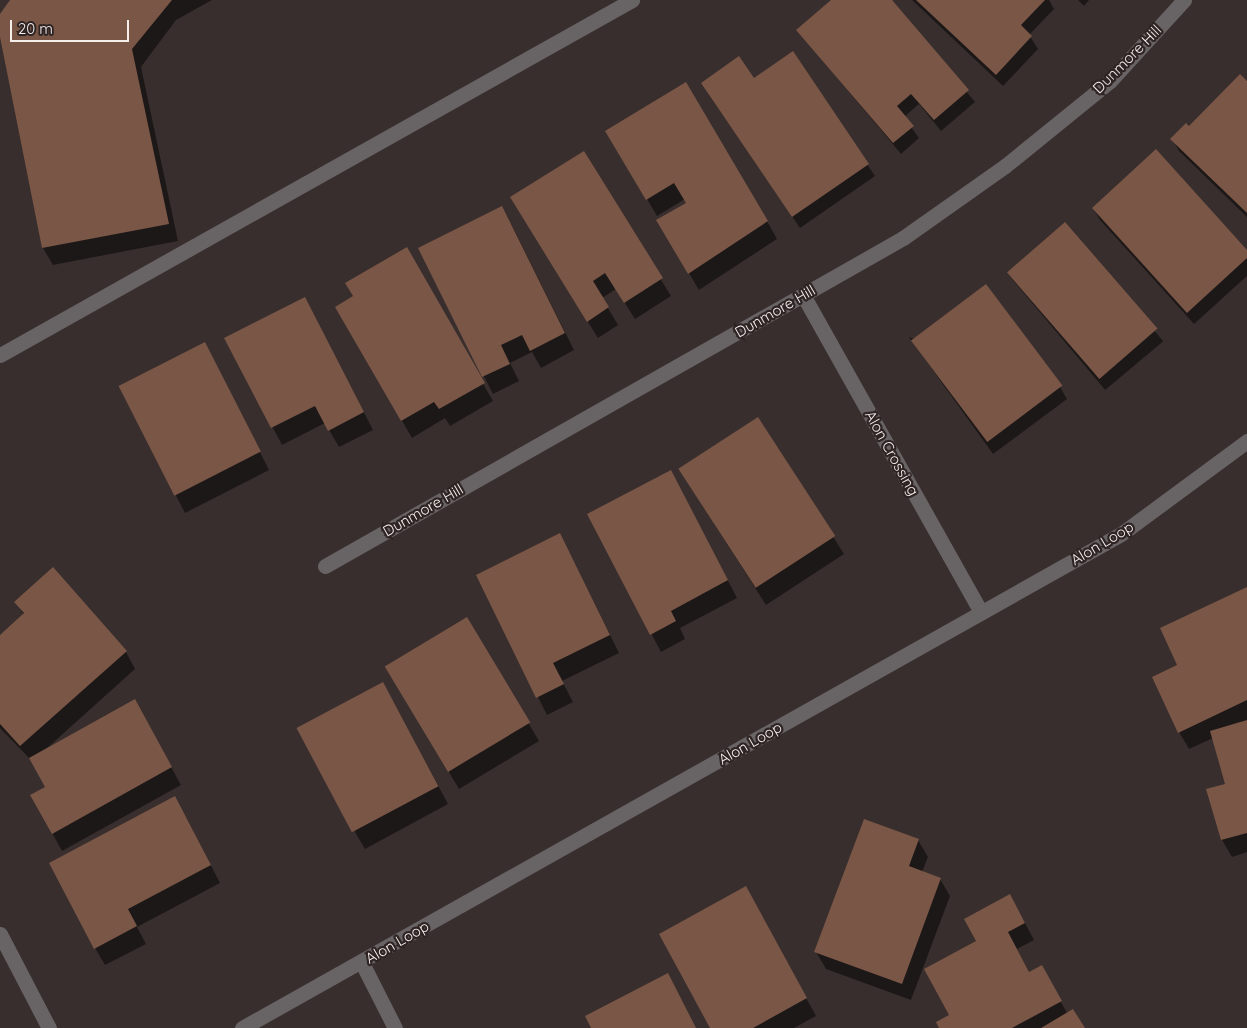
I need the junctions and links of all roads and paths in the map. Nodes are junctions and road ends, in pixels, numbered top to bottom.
1 (632, 0) edge
2 (1184, 0) edge
3 (803, 295) junction
4 (0, 355) edge
5 (1247, 441) edge
6 (325, 566) dead end
7 (981, 612) junction
8 (0, 934) edge
9 (362, 963) junction
10 (49, 1028) edge
11 (242, 1028) edge
12 (395, 1028) edge

1 - 4 street
2 - 3 street, Dunmore Hill
3 - 6 street, Dunmore Hill
3 - 7 street, Alon Crossing
5 - 7 street, Alon Loop
7 - 9 street, Alon Loop
8 - 10 street
9 - 11 street, Alon Loop
9 - 12 street

